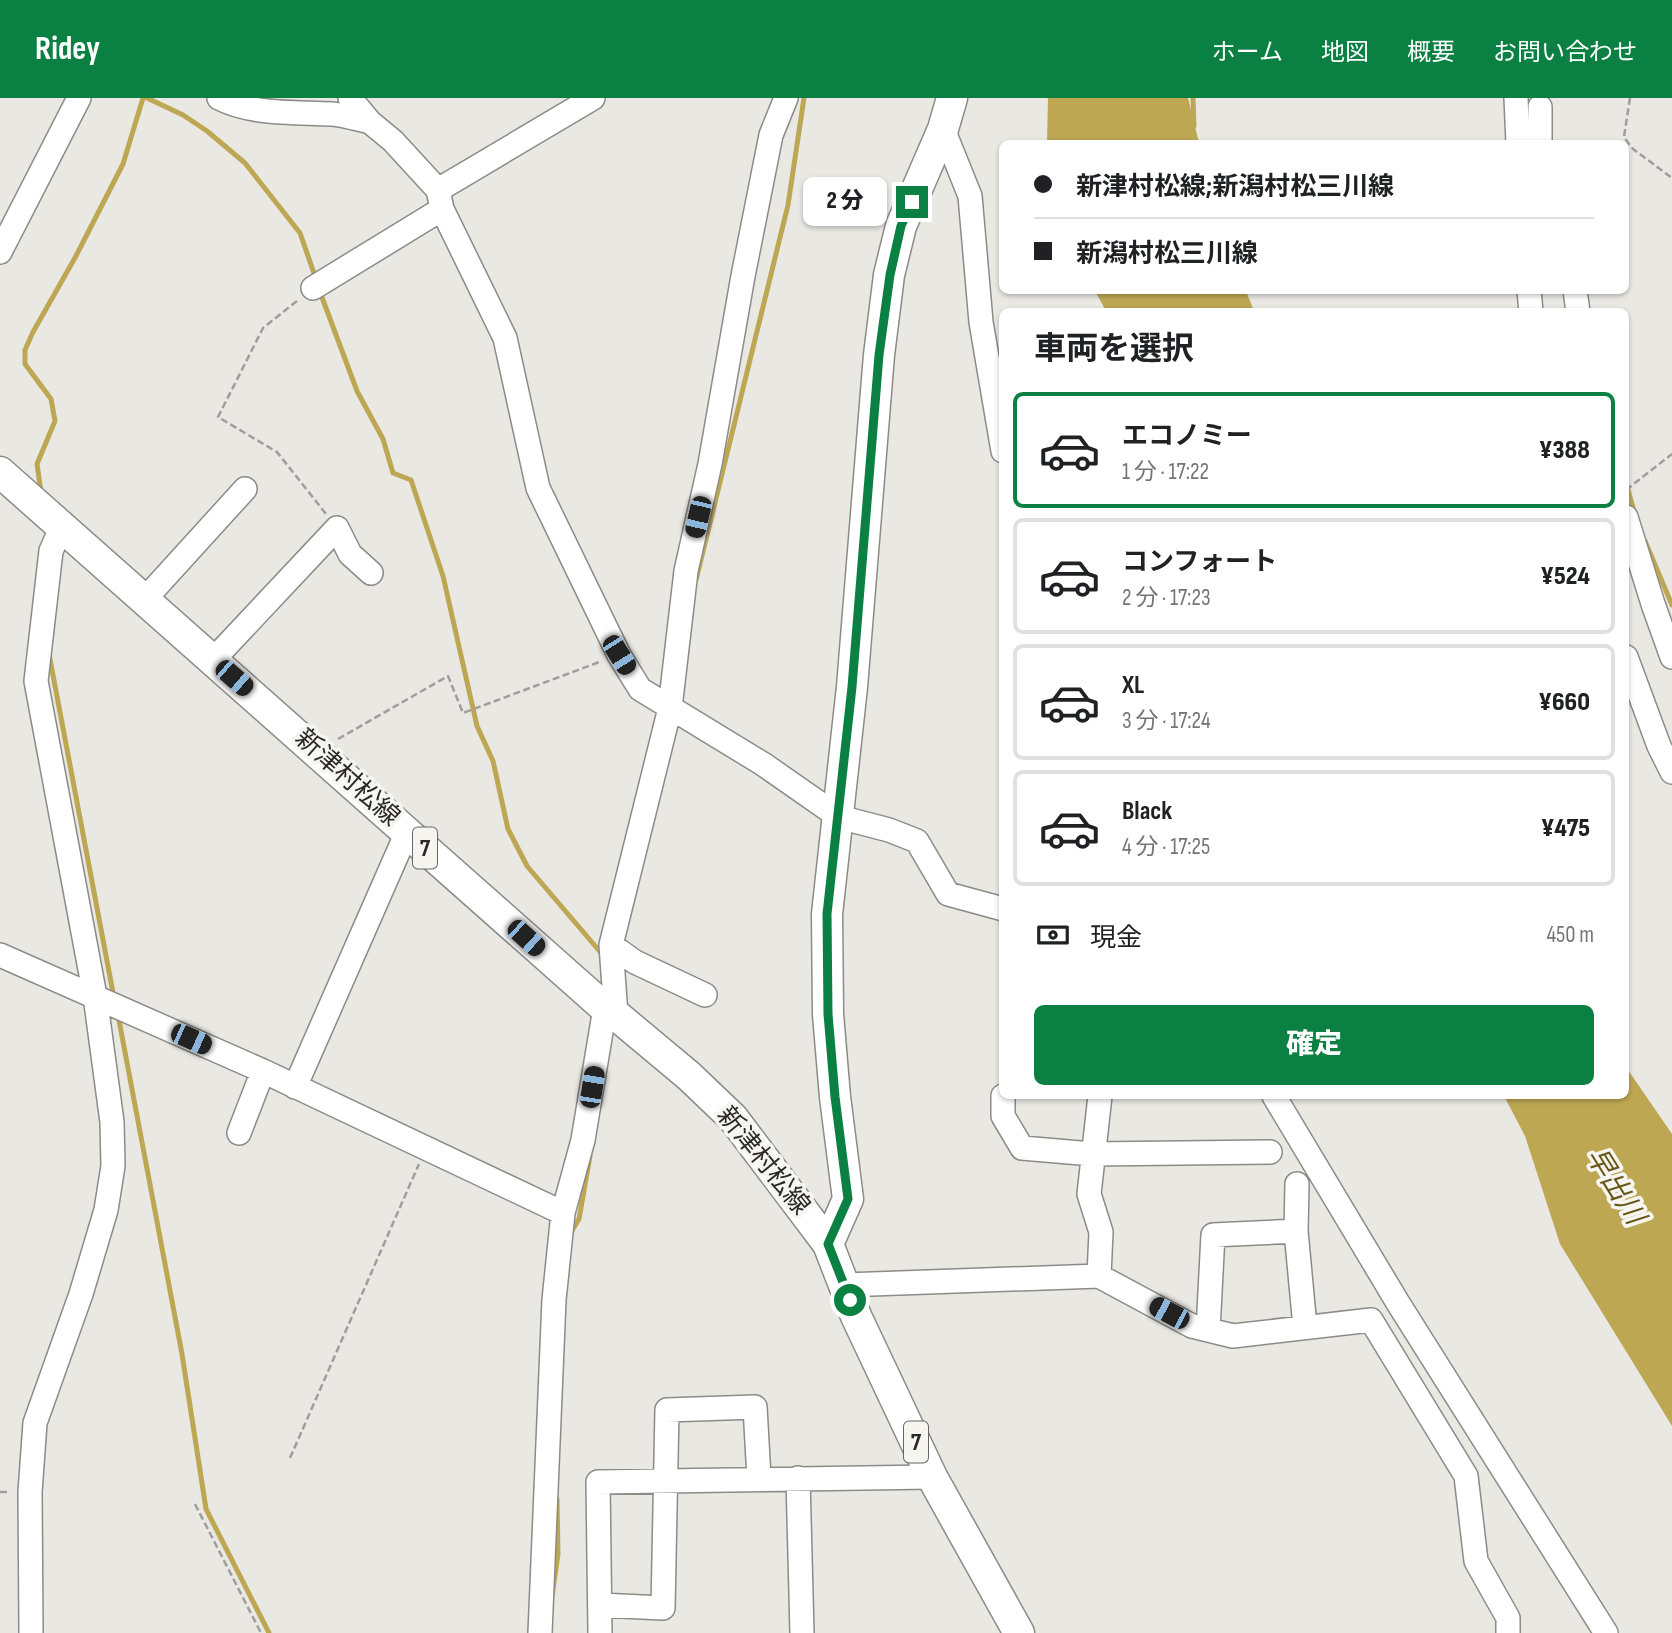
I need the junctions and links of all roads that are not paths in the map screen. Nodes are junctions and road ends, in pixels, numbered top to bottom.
1 (79, 98) edge
2 (219, 98) edge
3 (350, 98) edge
4 (593, 98) edge
5 (786, 98) edge
6 (952, 98) edge
7 (1516, 98) edge
8 (1540, 107) dead end
9 (370, 122) junction
10 (943, 129) junction
11 (1518, 140) edge
12 (1541, 140) edge
13 (440, 200) junction
14 (0, 252) edge
15 (313, 288) road end
16 (999, 428) edge
17 (0, 472) edge
18 (245, 489) dead end
19 (62, 526) junction
20 (1629, 527) edge
21 (371, 573) dead end
22 (145, 599) junction
23 (1672, 657) edge
24 (213, 660) junction
25 (1629, 665) edge
26 (670, 708) junction
27 (1672, 772) edge
28 (839, 817) junction
29 (407, 832) junction
30 (999, 908) edge
31 (611, 945) junction
32 (0, 955) edge
33 (705, 995) dead end
34 (95, 996) junction
35 (611, 1011) junction
36 (263, 1071) junction
37 (295, 1087) junction
38 (1003, 1099) edge
39 (1100, 1099) edge
40 (1276, 1099) edge
41 (239, 1133) dead end
42 (1270, 1153) dead end
43 (1092, 1154) junction
44 (1297, 1184) dead end
45 (564, 1213) junction
46 (1296, 1231) junction
47 (828, 1244) junction
48 (1099, 1276) junction
49 (844, 1285) junction
50 (1305, 1328) junction
51 (1208, 1330) junction
52 (932, 1477) junction
53 (759, 1478) junction
54 (799, 1478) junction
55 (666, 1480) junction
56 (600, 1605) junction
57 (31, 1633) edge
58 (540, 1633) edge
59 (600, 1633) edge
60 (802, 1633) edge
61 (1019, 1633) edge
62 (1508, 1633) edge
63 (1606, 1633) edge

1 - 14 street
2 - 9 street
3 - 9 street
4 - 13 street
5 - 26 street
6 - 10 main road
7 - 11 street
8 - 12 street
9 - 13 street
10 - 16 street
10 - 28 main road
13 - 15 street
13 - 26 street
17 - 19 main road, 新津村松線 / 7
18 - 22 street
19 - 22 main road, 新津村松線 / 7
19 - 34 street
20 - 23 street
21 - 24 street
22 - 24 main road, 新津村松線 / 7
24 - 29 main road, 新津村松線 / 7
25 - 27 street
26 - 28 street
26 - 31 street
28 - 30 street
28 - 47 main road
29 - 35 main road, 新津村松線 / 7
29 - 37 street
31 - 33 street
31 - 35 street
32 - 34 street
34 - 36 street
34 - 57 street
35 - 45 street
35 - 47 main road, 新津村松線 / 7
36 - 37 street
36 - 41 street
37 - 45 street
38 - 43 street
39 - 43 street
40 - 63 street
42 - 43 street
43 - 48 street
44 - 46 street
45 - 58 street
46 - 50 street
46 - 51 street
47 - 49 main road, 7
48 - 49 street
48 - 51 street
49 - 52 main road, 7
50 - 51 street
50 - 62 street
52 - 54 street
52 - 61 main road, 7
53 - 54 street
53 - 55 street
53 - 55 street
54 - 60 street
55 - 56 street
55 - 56 street
56 - 59 street

